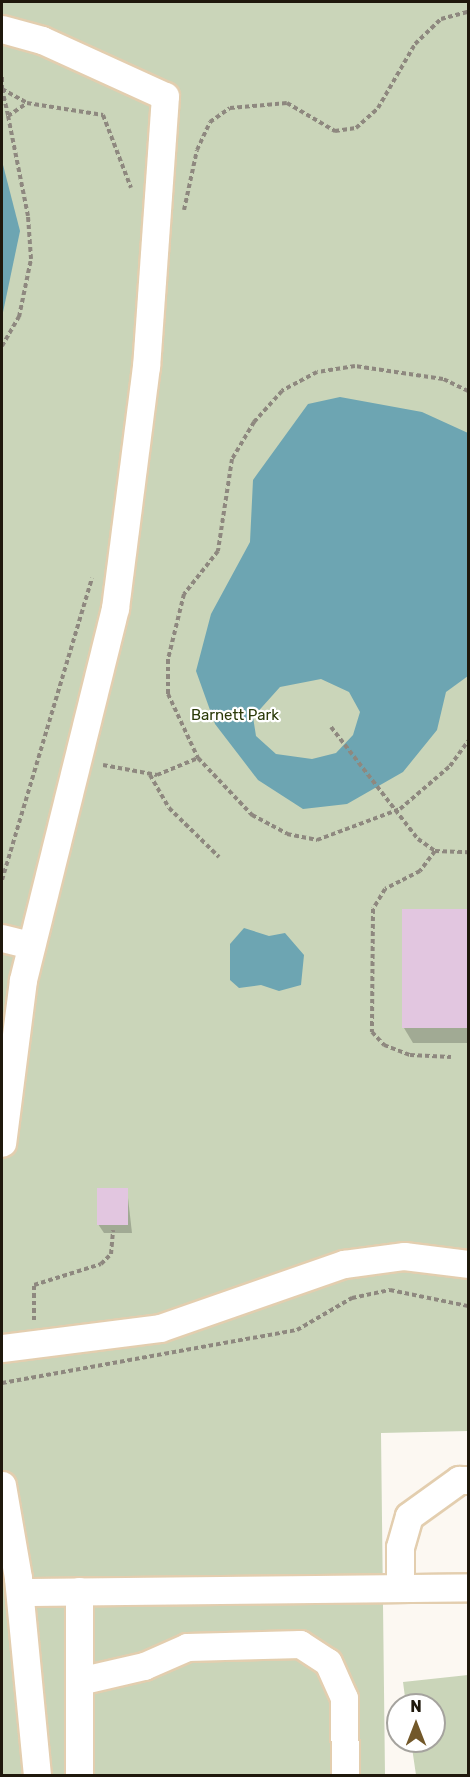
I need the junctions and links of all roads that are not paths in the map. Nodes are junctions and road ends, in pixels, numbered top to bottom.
1 (2, 29) edge
2 (2, 938) edge
3 (30, 945) junction
4 (2, 1143) edge
5 (468, 1264) edge
6 (2, 1348) edge
7 (468, 1480) edge
8 (2, 1485) edge
9 (468, 1587) edge
10 (400, 1588) junction
11 (79, 1591) junction
12 (20, 1592) junction
13 (79, 1682) junction
14 (37, 1776) edge
15 (79, 1776) edge
16 (345, 1776) edge

1 - 3 lane
2 - 3 lane
3 - 4 lane
5 - 6 lane
7 - 10 lane
8 - 12 lane
9 - 10 lane
10 - 11 lane
11 - 12 lane
11 - 13 lane
12 - 14 lane
13 - 15 lane
13 - 16 lane

